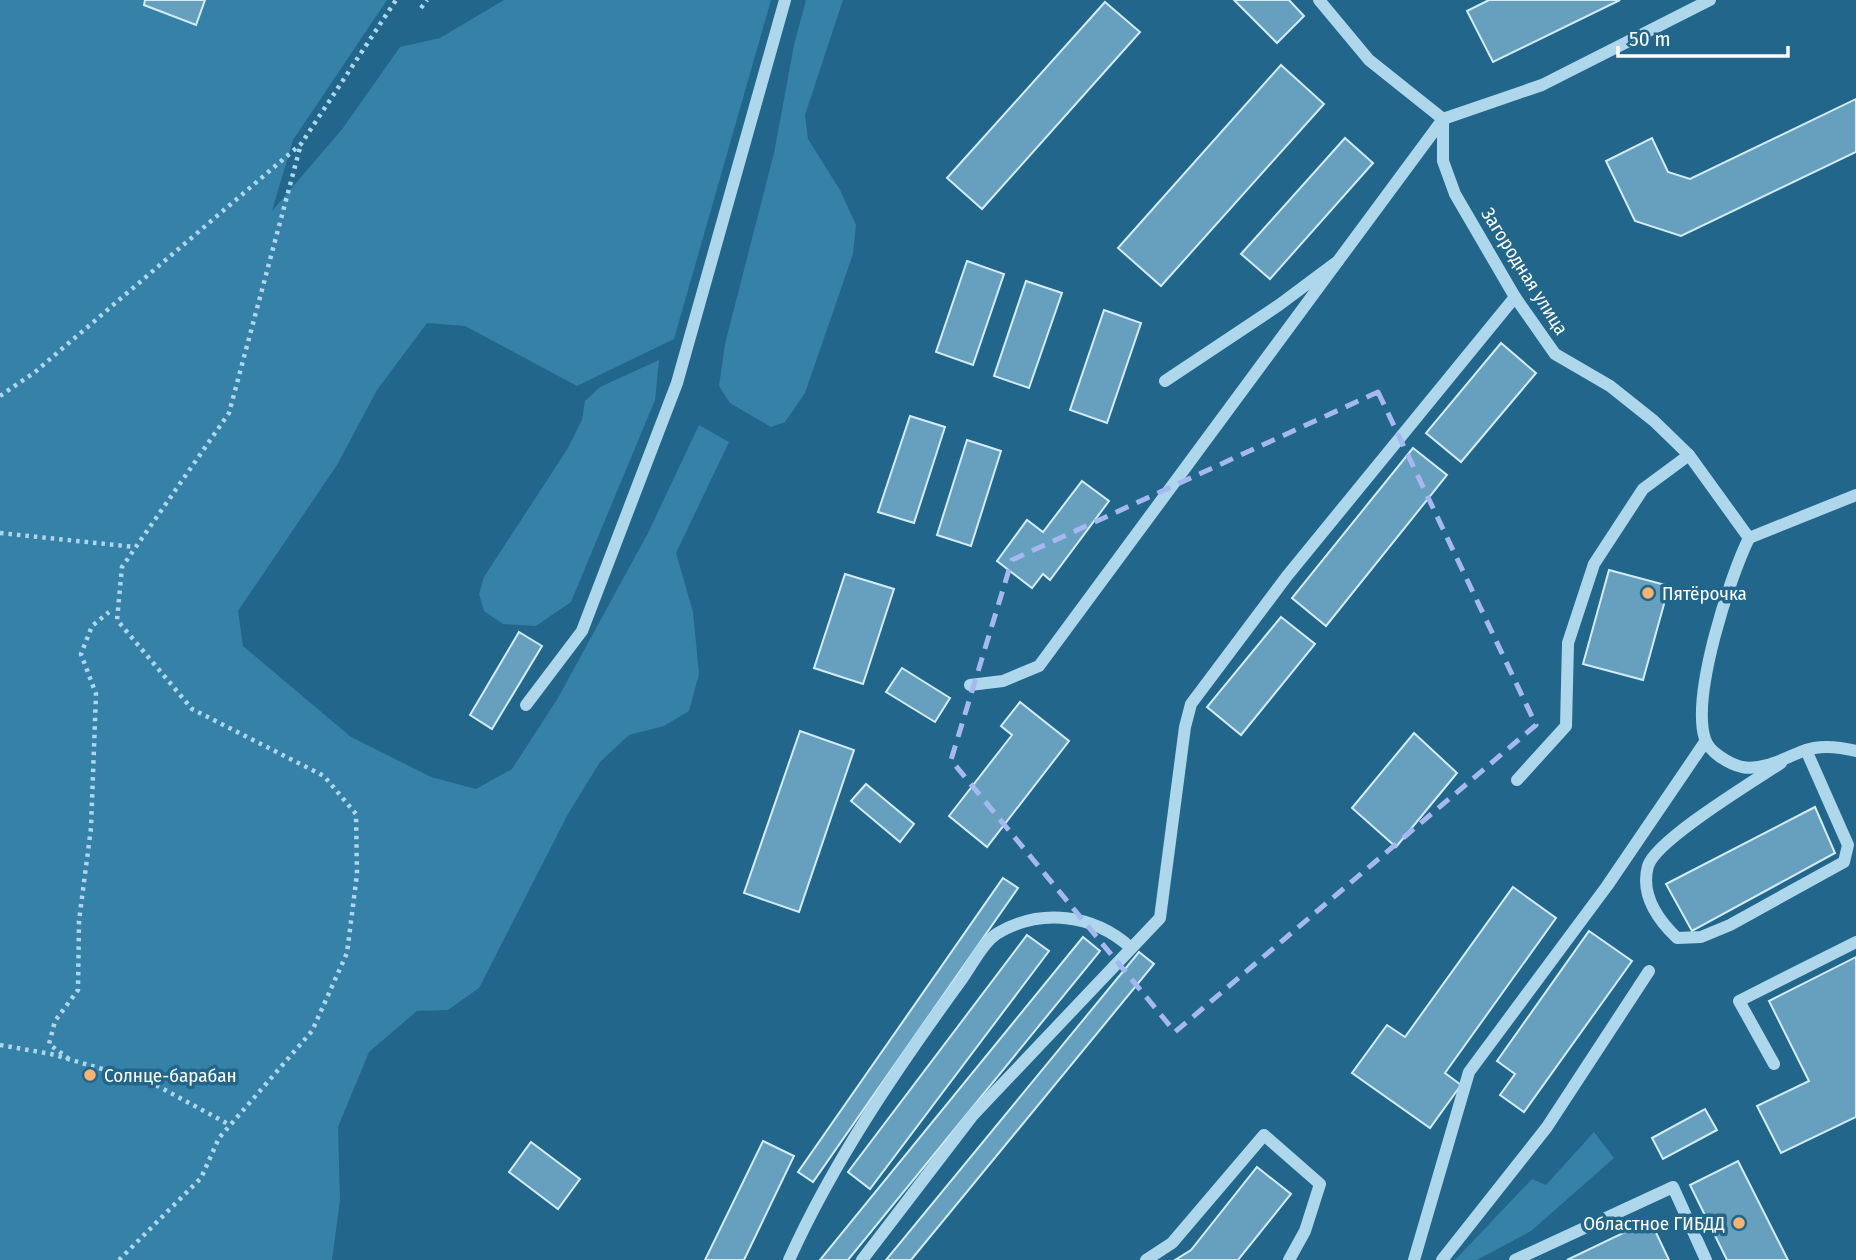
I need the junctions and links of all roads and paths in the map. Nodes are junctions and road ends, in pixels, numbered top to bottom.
1 (396, 0) edge
2 (426, 0) edge
3 (785, 0) edge
4 (1319, 0) edge
5 (1710, 0) edge
6 (421, 8) dead end
7 (1443, 119) junction
8 (301, 144) junction
9 (1338, 261) junction
10 (1514, 297) junction
11 (1165, 381) dead end
12 (0, 396) edge
13 (1689, 455) junction
14 (1856, 495) edge
15 (0, 533) edge
16 (1749, 538) junction
17 (135, 547) junction
18 (109, 612) dead end
19 (970, 685) dead end
20 (526, 705) dead end
21 (1705, 742) junction
22 (1806, 750) junction
23 (1856, 751) edge
24 (1781, 763) junction
25 (1517, 780) dead end
26 (1856, 942) edge
27 (1130, 947) junction
28 (1649, 971) dead end
29 (0, 1045) edge
30 (69, 1059) junction
31 (1774, 1063) dead end
32 (230, 1125) junction
33 (118, 1260) edge
34 (789, 1260) edge
35 (862, 1260) edge
36 (1146, 1260) edge
37 (1289, 1260) edge
38 (1414, 1260) edge
39 (1442, 1260) edge
40 (1515, 1260) edge
41 (1706, 1260) edge

1 - 8 path
2 - 6 path
3 - 20 street
4 - 7 street
5 - 7 street
7 - 9 street
7 - 10 street, Загородная улица
8 - 12 path
8 - 17 path
9 - 11 street
9 - 19 street
10 - 13 street, Загородная улица
10 - 27 street
13 - 16 street, Загородная улица
13 - 25 street
14 - 16 street
15 - 17 path
16 - 21 street
17 - 32 path
18 - 30 path
21 - 24 street
21 - 38 street
22 - 23 street
22 - 24 street
22 - 24 street
26 - 31 street
27 - 34 street
27 - 35 street
28 - 39 street
29 - 30 path
30 - 32 path
32 - 33 path
36 - 37 street
40 - 41 street

